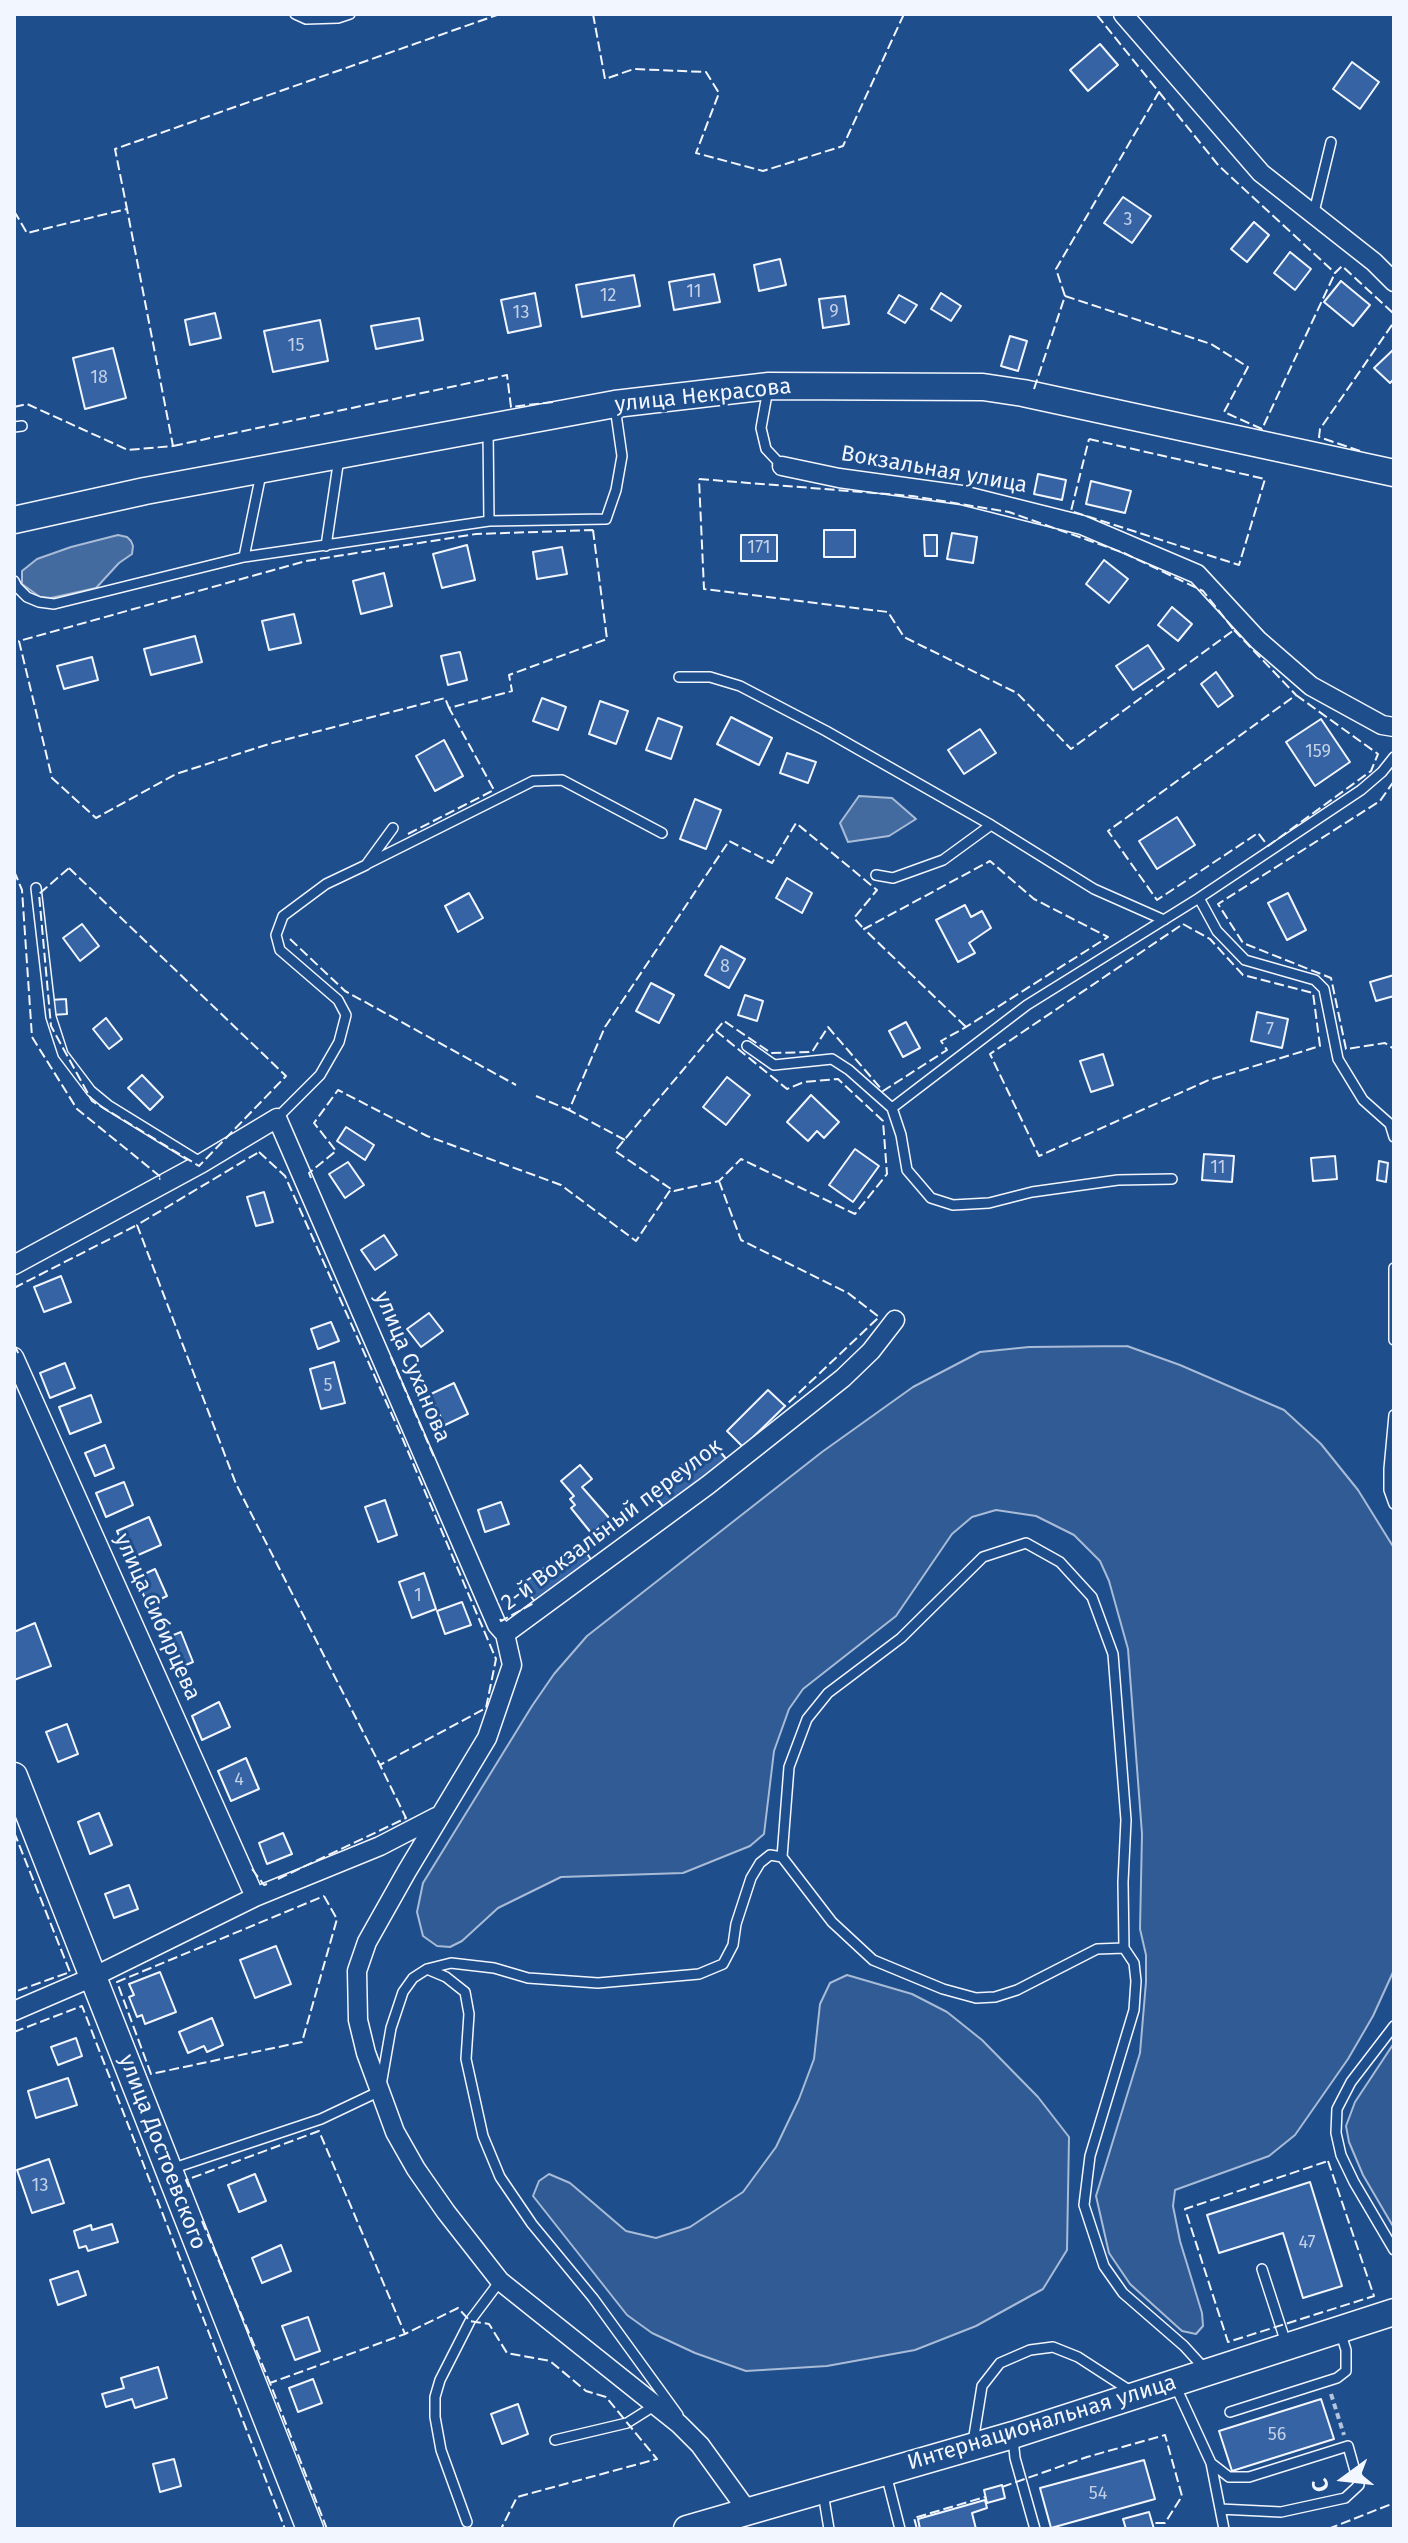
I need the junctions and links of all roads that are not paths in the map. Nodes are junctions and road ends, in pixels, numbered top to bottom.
1 (295, 14) edge
2 (350, 14) edge
3 (1123, 14) edge
4 (1331, 142) dead end
5 (1314, 212) junction
6 (1394, 282) edge
7 (769, 386) junction
8 (615, 404) junction
9 (488, 427) junction
10 (340, 454) junction
11 (782, 466) joint
12 (262, 470) junction
13 (1394, 473) edge
14 (14, 520) edge
15 (489, 521) junction
16 (326, 546) junction
17 (244, 557) junction
18 (14, 581) edge
19 (679, 677) dead end
20 (1394, 727) edge
21 (1394, 757) edge
22 (991, 825) junction
23 (393, 828) dead end
24 (662, 833) dead end
25 (366, 865) junction
26 (876, 875) dead end
27 (36, 888) dead end
28 (1199, 898) junction
29 (1164, 920) junction
30 (747, 1046) dead end
31 (892, 1108) junction
32 (277, 1118) junction
33 (1394, 1137) edge
34 (202, 1163) junction
35 (1172, 1179) dead end
36 (14, 1265) edge
37 (1394, 1268) edge
38 (895, 1320) dead end
39 (1394, 1340) edge
40 (14, 1357) edge
41 (1394, 1415) edge
42 (1394, 1504) edge
43 (505, 1634) junction
44 (14, 1776) edge
45 (438, 1816) junction
46 (782, 1857) junction
47 (255, 1897) junction
48 (1124, 1948) junction
49 (427, 1969) junction
50 (93, 1977) junction
51 (14, 2011) edge
52 (1394, 2026) edge
53 (380, 2091) junction
54 (168, 2170) junction
55 (1394, 2250) edge
56 (1262, 2269) dead end
57 (500, 2281) junction
58 (1394, 2312) edge
59 (1340, 2329) junction
60 (1287, 2346) junction
61 (1207, 2372) junction
62 (1173, 2382) junction
63 (1135, 2394) junction
64 (654, 2406) junction
65 (1230, 2412) dead end
66 (1013, 2435) junction
67 (555, 2440) dead end
68 (700, 2445) junction
69 (972, 2447) junction
70 (1211, 2463) junction
71 (885, 2471) junction
72 (823, 2489) junction
73 (1220, 2509) junction
74 (747, 2510) junction
75 (467, 2522) dead end
76 (699, 2527) edge
77 (310, 2529) edge
78 (829, 2529) edge
79 (900, 2529) edge
80 (1035, 2529) edge
81 (1224, 2529) edge

1 - 2 lane
3 - 5 street
4 - 5 lane
5 - 6 street
7 - 8 main road, улица Некрасова
7 - 11 lane
7 - 13 main road, улица Некрасова
8 - 9 main road, улица Некрасова
8 - 15 lane
9 - 10 main road, улица Некрасова
9 - 15 lane
10 - 12 main road, улица Некрасова
10 - 16 lane
11 - 20 street, Вокзальная улица
12 - 14 main road, улица Некрасова
12 - 17 lane
15 - 16 lane
16 - 17 lane
17 - 18 lane
19 - 22 lane
21 - 28 lane
22 - 26 lane
22 - 29 lane
23 - 25 lane
24 - 25 lane
25 - 32 lane
27 - 34 lane
28 - 29 lane
28 - 33 lane
29 - 31 lane
30 - 31 lane
31 - 35 lane
32 - 34 street
32 - 43 street, улица Суханова
34 - 36 street
37 - 39 lane
38 - 43 street, 2-й Вокзальный переулок
40 - 47 street, улица Сибирцева
41 - 42 lane
43 - 45 street, 2-й Вокзальный переулок
44 - 50 main road, улица Достоевского
45 - 47 street
45 - 53 street, 2-й Вокзальный переулок
46 - 48 lane
46 - 48 lane
46 - 49 lane
47 - 50 street
48 - 61 lane
49 - 53 lane
49 - 68 lane
50 - 51 street
50 - 54 main road, улица Достоевского
52 - 55 lane
53 - 54 lane
53 - 57 street, 2-й Вокзальный переулок
54 - 77 main road, улица Достоевского
56 - 60 lane
57 - 64 street, 2-й Вокзальный переулок
57 - 75 lane
58 - 59 main road, Интернациональная улица
59 - 60 main road, Интернациональная улица
59 - 65 lane
60 - 61 main road, Интернациональная улица
61 - 62 main road, Интернациональная улица
62 - 63 main road, Интернациональная улица
62 - 70 lane
63 - 66 main road, Интернациональная улица
63 - 69 lane
64 - 67 lane
64 - 68 street, 2-й Вокзальный переулок
66 - 69 main road, Интернациональная улица
66 - 80 lane
68 - 74 street, 2-й Вокзальный переулок
69 - 71 main road, Интернациональная улица
70 - 73 lane
70 - 73 lane
71 - 72 main road, Интернациональная улица
71 - 79 lane
72 - 74 main road, Интернациональная улица
72 - 78 lane
73 - 81 lane
74 - 76 main road, Интернациональная улица

